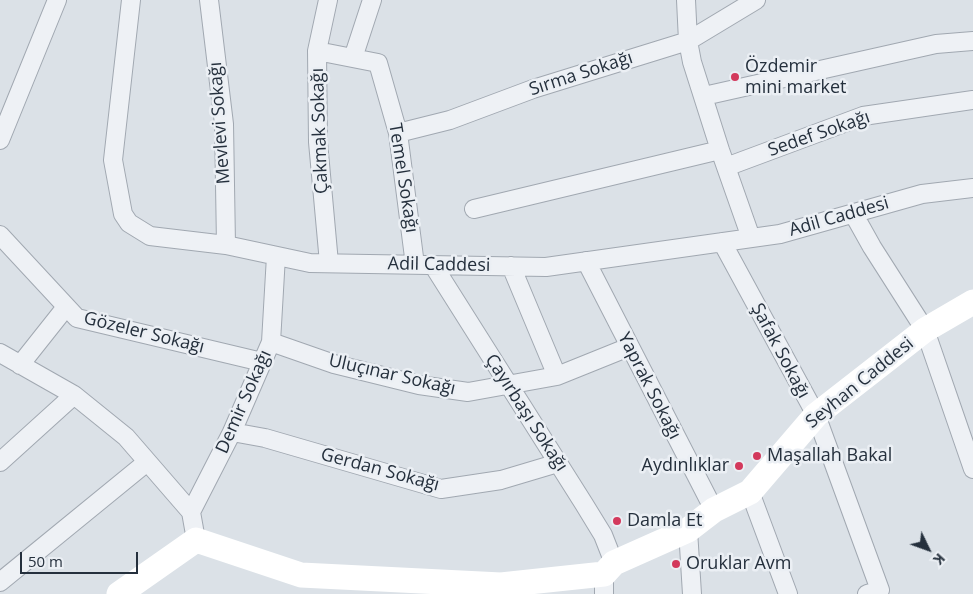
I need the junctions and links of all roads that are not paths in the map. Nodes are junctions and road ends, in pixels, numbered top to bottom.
1 (57, 0) edge
2 (131, 0) edge
3 (209, 0) edge
4 (328, 0) edge
5 (372, 0) edge
6 (686, 0) edge
7 (756, 0) edge
8 (688, 40) junction
9 (973, 41) edge
10 (317, 51) junction
11 (353, 58) junction
12 (704, 96) junction
13 (973, 100) edge
14 (398, 133) junction
15 (0, 140) edge
16 (720, 150) junction
17 (726, 167) junction
18 (973, 188) edge
19 (474, 209) dead end
20 (853, 213) junction
21 (0, 235) edge
22 (752, 238) junction
23 (722, 242) junction
24 (226, 245) junction
25 (276, 256) junction
26 (586, 261) junction
27 (329, 263) junction
28 (424, 265) junction
29 (511, 266) junction
30 (973, 302) edge
31 (66, 307) junction
32 (925, 330) junction
33 (270, 342) junction
34 (629, 347) junction
35 (0, 353) edge
36 (262, 362) junction
37 (20, 365) junction
38 (557, 376) junction
39 (508, 386) junction
40 (74, 395) junction
41 (816, 415) junction
42 (232, 432) junction
43 (0, 462) edge
44 (147, 462) junction
45 (558, 463) junction
46 (973, 469) edge
47 (750, 492) junction
48 (714, 510) junction
49 (191, 512) junction
50 (688, 530) junction
51 (196, 540) junction
52 (607, 577) edge
53 (0, 582) edge
54 (500, 589) edge
55 (119, 594) edge
56 (692, 594) edge
57 (788, 594) edge
58 (867, 594) edge

1 - 15 street
2 - 24 street, Adil Caddesi
3 - 24 street, Mevlevi Sokağı
4 - 10 street, Çakmak Sokağı
5 - 11 street
6 - 8 street
7 - 8 street, Sırma Sokağı
8 - 12 street
8 - 14 street, Sırma Sokağı
9 - 12 street
10 - 11 street
10 - 27 street, Çakmak Sokağı
11 - 14 street, Temel Sokağı
12 - 16 street
13 - 17 street, Sedef Sokağı
14 - 28 street, Temel Sokağı
16 - 17 street
16 - 19 street
17 - 22 street
18 - 20 street, Adil Caddesi
20 - 22 street, Adil Caddesi
20 - 32 street
21 - 31 street, Gözeler Sokağı
22 - 23 street, Adil Caddesi
23 - 26 street, Adil Caddesi
23 - 41 street, Şafak Sokağı
24 - 25 street, Adil Caddesi
25 - 27 street, Adil Caddesi
25 - 33 street, Demir Sokağı
26 - 29 street, Adil Caddesi
26 - 34 street, Yaprak Sokağı
27 - 28 street, Adil Caddesi
28 - 29 street, Adil Caddesi
28 - 39 street, Çayırbaşı Sokağı
29 - 38 street
30 - 32 street, Seyhan Caddesi
31 - 36 street, Gözeler Sokağı
31 - 37 street
32 - 41 street, Seyhan Caddesi
32 - 46 street
33 - 36 street, Demir Sokağı
33 - 39 street, Uluçınar Sokağı
34 - 38 street, Uluçınar Sokağı
34 - 48 street, Yaprak Sokağı
35 - 37 street
36 - 42 street, Demir Sokağı
37 - 40 street
38 - 39 street, Uluçınar Sokağı
39 - 45 street, Çayırbaşı Sokağı
40 - 43 street
40 - 44 street
41 - 47 street, Seyhan Caddesi
41 - 58 street, Şafak Sokağı
42 - 45 street, Gerdan Sokağı
42 - 49 street, Demir Sokağı
44 - 49 street
44 - 53 street
45 - 52 street, Çayırbaşı Sokağı
47 - 48 street, Seyhan Caddesi
47 - 57 street
48 - 50 street, Seyhan Caddesi
49 - 51 street
50 - 52 street, Seyhan Caddesi
50 - 56 street
51 - 54 street, Seyhan Caddesi
51 - 55 street
52 - 54 street, Seyhan Caddesi

